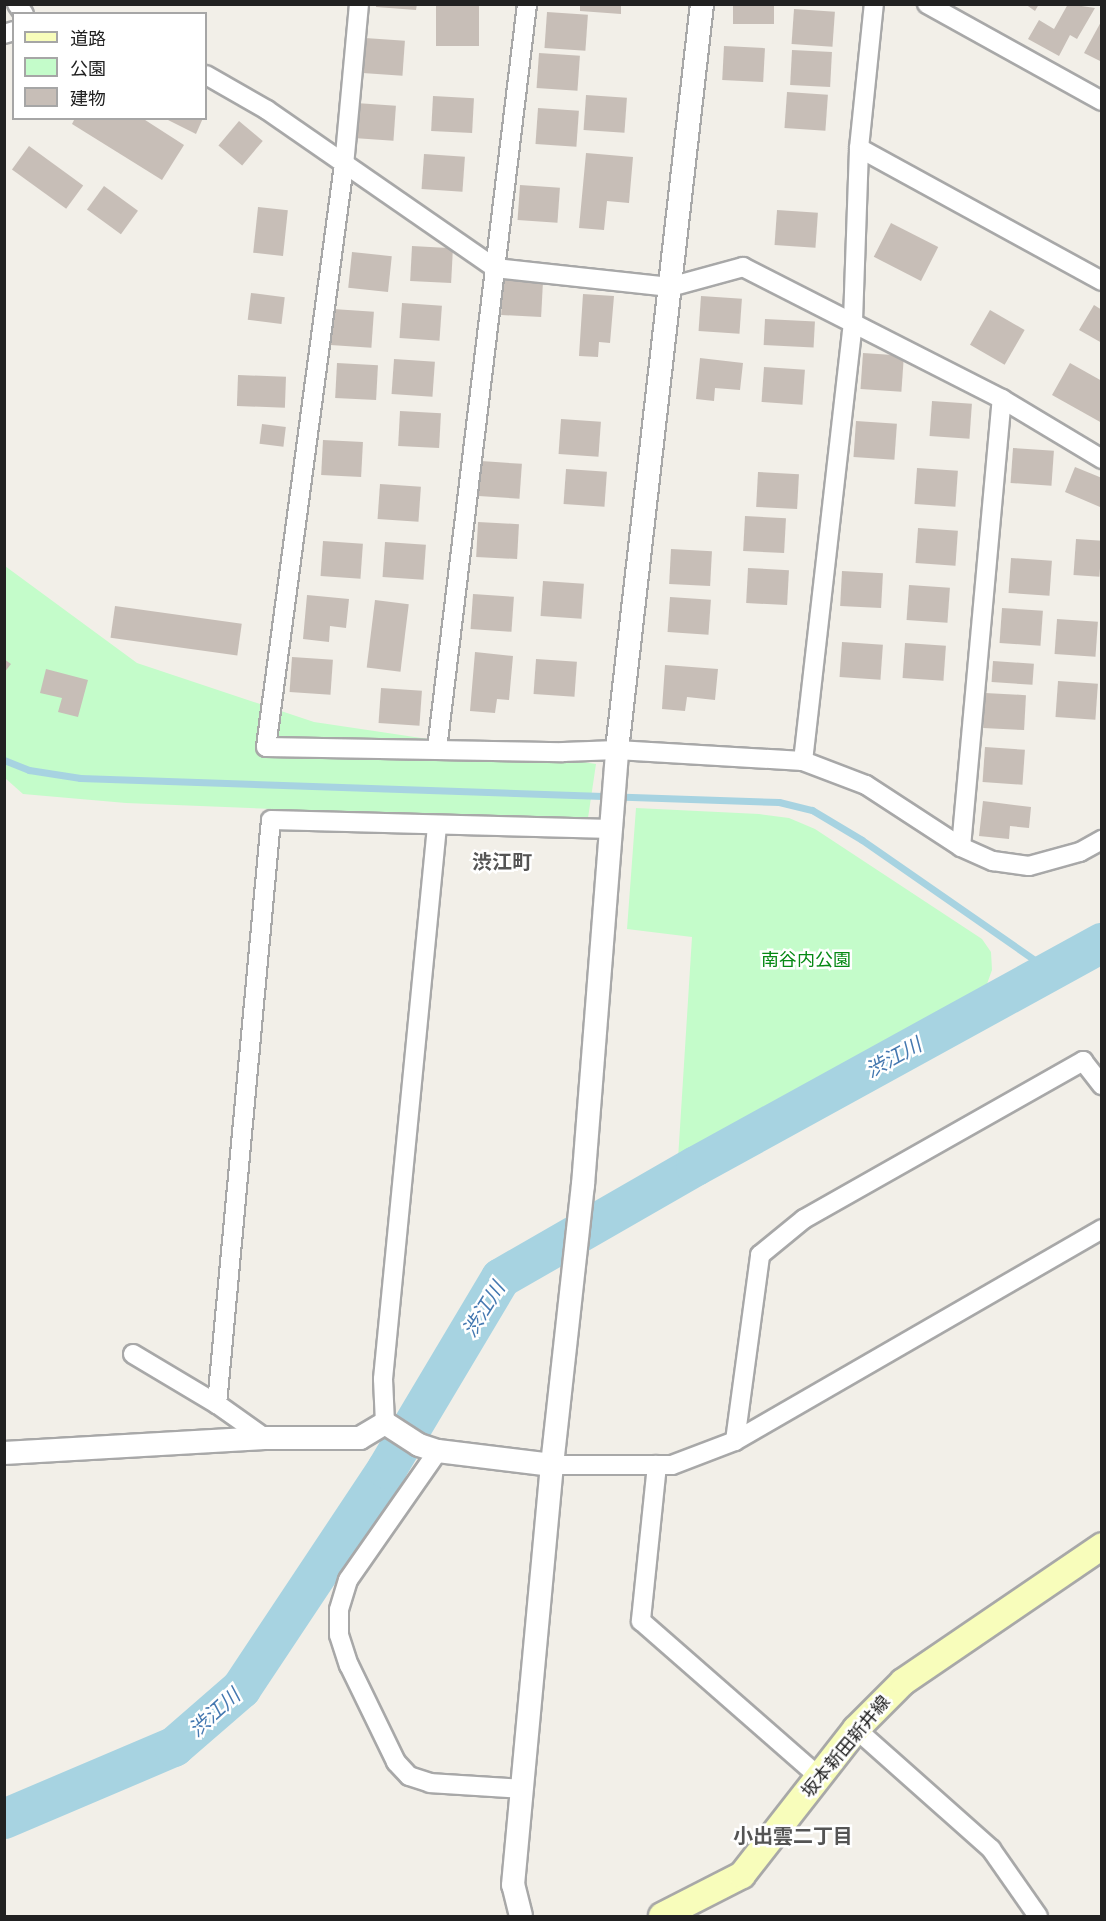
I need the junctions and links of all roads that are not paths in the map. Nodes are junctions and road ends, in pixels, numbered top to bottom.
1 (359, 4) edge
2 (527, 4) edge
3 (702, 4) edge
4 (874, 4) edge
5 (927, 4) edge
6 (207, 76) edge
7 (1101, 101) edge
8 (859, 148) junction
9 (344, 165) junction
10 (495, 268) junction
11 (1101, 280) edge
12 (670, 287) junction
13 (853, 321) junction
14 (1002, 399) junction
15 (1101, 459) edge
16 (437, 749) junction
17 (616, 759) junction
18 (803, 761) junction
19 (613, 825) junction
20 (437, 826) junction
21 (1101, 840) edge
22 (961, 847) junction
23 (1101, 1085) edge
24 (1101, 1229) edge
25 (133, 1354) dead end
26 (218, 1404) junction
27 (385, 1423) junction
28 (265, 1438) junction
29 (735, 1441) junction
30 (428, 1448) junction
31 (4, 1453) edge
32 (552, 1465) junction
33 (657, 1465) junction
34 (1101, 1546) edge
35 (856, 1730) junction
36 (819, 1776) junction
37 (524, 1789) junction
38 (521, 1917) edge
39 (662, 1917) edge
40 (1038, 1917) edge

1 - 9 street
2 - 10 street
3 - 12 street
4 - 8 street
5 - 7 street
6 - 9 street
8 - 11 street
8 - 13 street
9 - 10 street
9 - 16 street
10 - 12 street
10 - 16 street
12 - 13 street
12 - 17 street
13 - 14 street
13 - 18 street
14 - 15 street
14 - 22 street
16 - 17 street
17 - 18 street
17 - 19 street
18 - 22 street
19 - 20 street
19 - 32 street
20 - 26 street
20 - 27 street
21 - 22 street
23 - 29 street
24 - 29 street
25 - 26 street
26 - 28 street
27 - 28 street
27 - 30 street
28 - 31 street
29 - 33 street
30 - 32 street
30 - 37 street
32 - 33 street
32 - 37 street
33 - 36 street
34 - 35 main road, 坂本新田新井線
35 - 36 main road, 坂本新田新井線
35 - 40 street
36 - 39 main road, 坂本新田新井線
37 - 38 street

